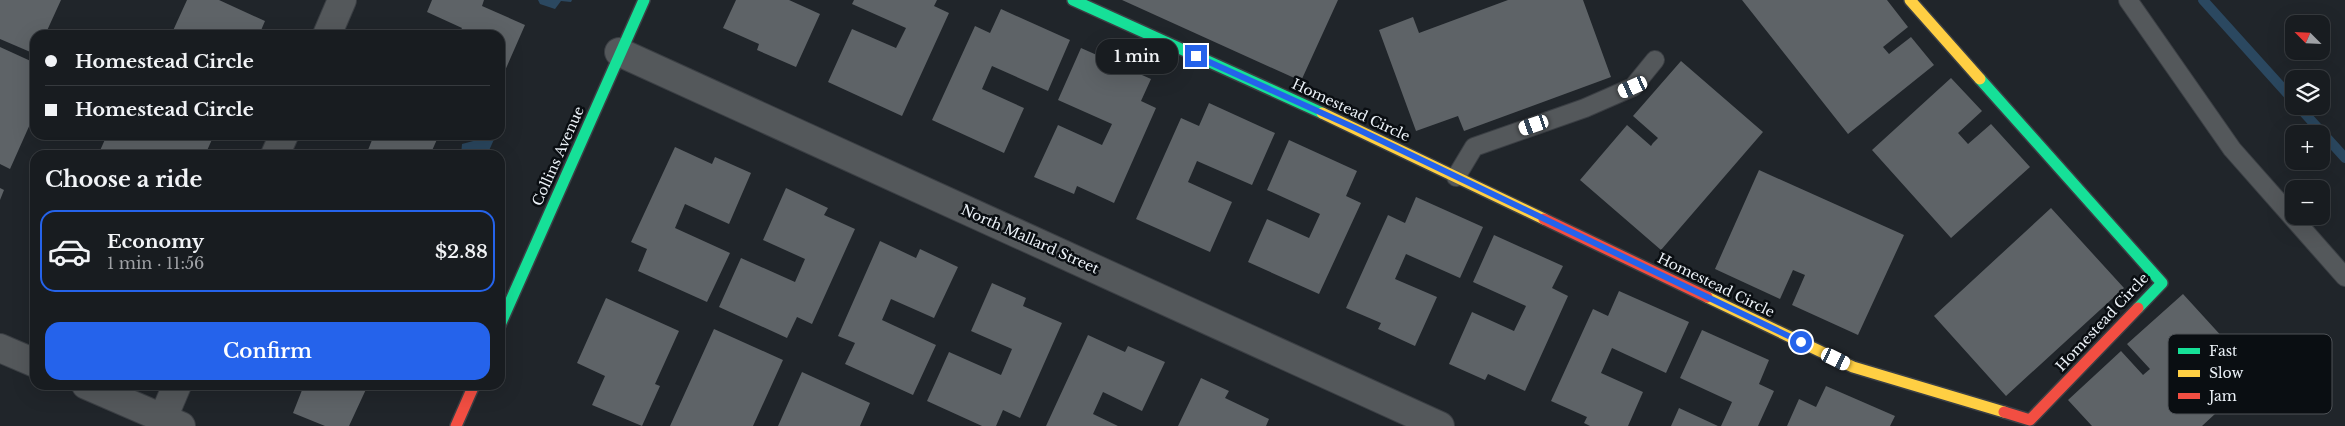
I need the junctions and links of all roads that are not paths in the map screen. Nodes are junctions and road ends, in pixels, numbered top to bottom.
1 (342, 0) edge
2 (644, 0) edge
3 (1073, 0) edge
4 (1910, 0) edge
5 (2128, 0) edge
6 (329, 30) edge
7 (620, 52) junction
8 (1655, 60) dead end
9 (1456, 177) junction
10 (2345, 277) edge
11 (505, 314) edge
12 (0, 348) edge
13 (30, 361) edge
14 (98, 390) edge
15 (176, 390) edge
16 (472, 390) edge
17 (172, 422) edge
18 (456, 426) edge
19 (1440, 426) edge

1 - 6 street
2 - 7 street, Collins Avenue
3 - 9 street, Homestead Circle
4 - 9 street, Homestead Circle
5 - 10 lane
7 - 11 street, Collins Avenue
7 - 19 street, North Mallard Street
8 - 9 lane
12 - 13 street
14 - 17 street
15 - 17 street
16 - 18 street

